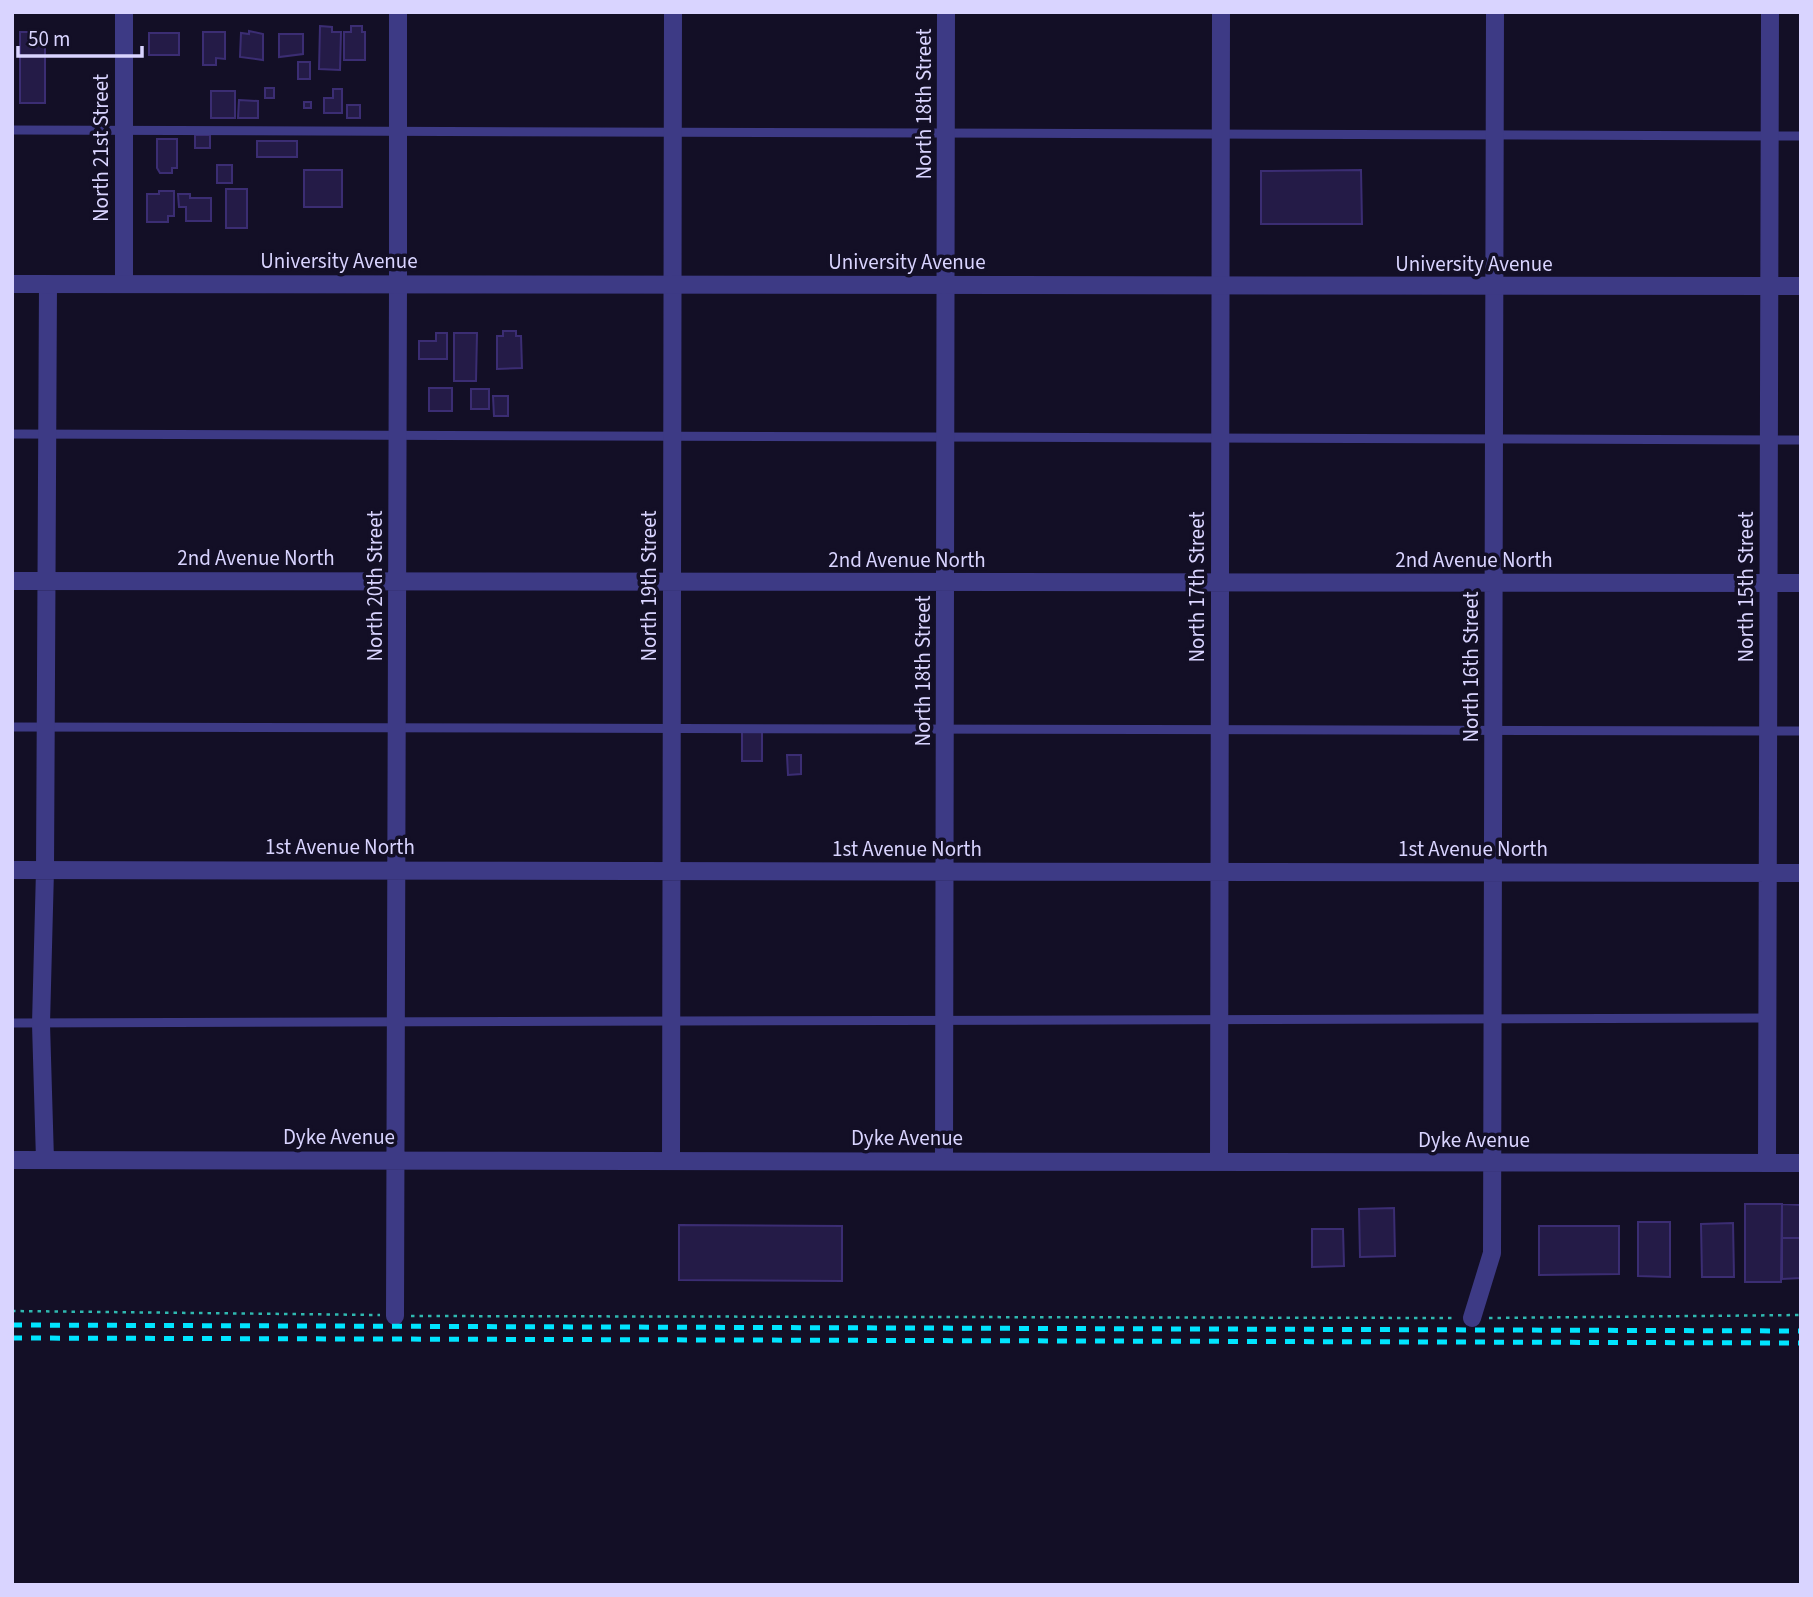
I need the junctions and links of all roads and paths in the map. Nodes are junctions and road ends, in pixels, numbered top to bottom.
1 (124, 12) edge
2 (398, 12) edge
3 (673, 12) edge
4 (946, 12) edge
5 (1221, 12) edge
6 (1496, 12) edge
7 (1770, 12) edge
8 (12, 130) edge
9 (124, 130) junction
10 (398, 131) junction
11 (673, 132) junction
12 (946, 133) junction
13 (1221, 134) junction
14 (1495, 135) junction
15 (1770, 136) junction
16 (1801, 136) edge
17 (398, 283) junction
18 (12, 284) edge
19 (48, 284) junction
20 (124, 284) junction
21 (673, 285) junction
22 (946, 285) junction
23 (1221, 286) junction
24 (1770, 286) junction
25 (1801, 286) edge
26 (1495, 287) junction
27 (12, 434) edge
28 (48, 434) junction
29 (398, 435) junction
30 (671, 435) junction
31 (947, 437) junction
32 (1221, 438) junction
33 (1494, 439) junction
34 (1769, 439) junction
35 (1801, 440) edge
36 (12, 581) edge
37 (47, 581) junction
38 (398, 582) junction
39 (671, 582) junction
40 (946, 582) junction
41 (1220, 583) junction
42 (1494, 583) junction
43 (1769, 583) junction
44 (1801, 583) edge
45 (12, 726) edge
46 (673, 726) junction
47 (46, 727) junction
48 (397, 727) junction
49 (947, 728) junction
50 (1220, 729) junction
51 (1494, 730) junction
52 (1768, 730) junction
53 (1801, 731) edge
54 (12, 870) edge
55 (45, 870) junction
56 (397, 870) junction
57 (671, 871) junction
58 (946, 872) junction
59 (1219, 872) junction
60 (1493, 872) junction
61 (1768, 872) junction
62 (1801, 873) edge
63 (1768, 1018) junction
64 (945, 1019) junction
65 (1219, 1019) junction
66 (1493, 1019) junction
67 (671, 1022) junction
68 (12, 1023) edge
69 (396, 1023) junction
70 (41, 1024) junction
71 (12, 1160) edge
72 (45, 1160) junction
73 (394, 1160) junction
74 (671, 1160) junction
75 (944, 1161) junction
76 (1219, 1161) junction
77 (1493, 1163) junction
78 (1767, 1163) junction
79 (1801, 1163) edge
80 (12, 1311) edge
81 (395, 1315) junction
82 (1801, 1315) edge
83 (1472, 1318) junction

1 - 9 street, North 21st Street
2 - 10 street, North 20th Street
3 - 11 street, North 19th Street
4 - 12 street, North 18th Street
5 - 13 street, North 17th Street
6 - 14 street, North 16th Street
7 - 15 street, North 15th Street
8 - 9 lane
9 - 10 lane
9 - 20 street, North 21st Street
10 - 11 lane
10 - 17 street, North 20th Street
11 - 12 lane
11 - 21 street, North 19th Street
12 - 13 lane
12 - 22 street, North 18th Street
13 - 14 lane
13 - 23 street, North 17th Street
14 - 15 lane
14 - 26 street, North 16th Street
15 - 16 lane
15 - 24 street, North 15th Street
17 - 20 street, University Avenue
17 - 21 street, University Avenue
17 - 29 street, North 20th Street
18 - 19 street, University Avenue
19 - 20 street, University Avenue
19 - 28 street
21 - 22 street, University Avenue
21 - 30 street, North 19th Street
22 - 23 street, University Avenue
22 - 31 street, North 18th Street
23 - 26 street, University Avenue
23 - 32 street, North 17th Street
24 - 25 street, University Avenue
24 - 26 street, University Avenue
24 - 34 street, North 15th Street
26 - 33 street, North 16th Street
27 - 28 lane
28 - 29 lane
28 - 37 street
29 - 30 lane
29 - 38 street, North 20th Street
30 - 31 lane
30 - 39 street, North 19th Street
31 - 32 lane
31 - 40 street, North 18th Street
32 - 33 lane
32 - 41 street, North 17th Street
33 - 34 lane
33 - 42 street, North 16th Street
34 - 35 lane
34 - 43 street, North 15th Street
36 - 37 street, 2nd Avenue North
37 - 38 street, 2nd Avenue North
37 - 47 street
38 - 39 street, 2nd Avenue North
38 - 48 street, North 20th Street
39 - 40 street, 2nd Avenue North
39 - 46 street, North 19th Street
40 - 41 street, 2nd Avenue North
40 - 49 street, North 18th Street
41 - 42 street, 2nd Avenue North
41 - 50 street, North 17th Street
42 - 43 street, 2nd Avenue North
42 - 51 street, North 16th Street
43 - 44 street, 2nd Avenue North
43 - 52 street, North 15th Street
45 - 47 lane
46 - 48 lane
46 - 49 lane
46 - 57 street, North 19th Street
47 - 48 lane
47 - 55 street
48 - 56 street, North 20th Street
49 - 50 lane
49 - 58 street, North 18th Street
50 - 51 lane
50 - 59 street, North 17th Street
51 - 52 lane
51 - 60 street, North 16th Street
52 - 53 lane
52 - 61 street, North 15th Street
54 - 55 street, 1st Avenue North
55 - 56 street, 1st Avenue North
55 - 70 street
56 - 57 street, 1st Avenue North
56 - 69 street, North 20th Street
57 - 58 street, 1st Avenue North
57 - 67 street, North 19th Street
58 - 59 street, 1st Avenue North
58 - 64 street, North 18th Street
59 - 60 street, 1st Avenue North
59 - 65 street, North 17th Street
60 - 61 street, 1st Avenue North
60 - 66 street, North 16th Street
61 - 62 street, 1st Avenue North
61 - 63 street, North 15th Street
63 - 66 lane
63 - 78 street, North 15th Street
64 - 65 lane
64 - 67 lane
64 - 75 street, North 18th Street
65 - 66 lane
65 - 76 street, North 17th Street
66 - 77 street, North 16th Street
67 - 69 lane
67 - 74 street, North 19th Street
68 - 70 lane
69 - 70 lane
69 - 73 street, North 20th Street
70 - 72 street
71 - 72 street, Dyke Avenue
72 - 73 street, Dyke Avenue
73 - 74 street, Dyke Avenue
73 - 81 street, North 20th Street
74 - 75 street, Dyke Avenue
75 - 76 street, Dyke Avenue
76 - 77 street, Dyke Avenue
77 - 78 street, Dyke Avenue
77 - 83 street, North 16th Street
78 - 79 street, Dyke Avenue
80 - 81 path
81 - 83 path
82 - 83 path

